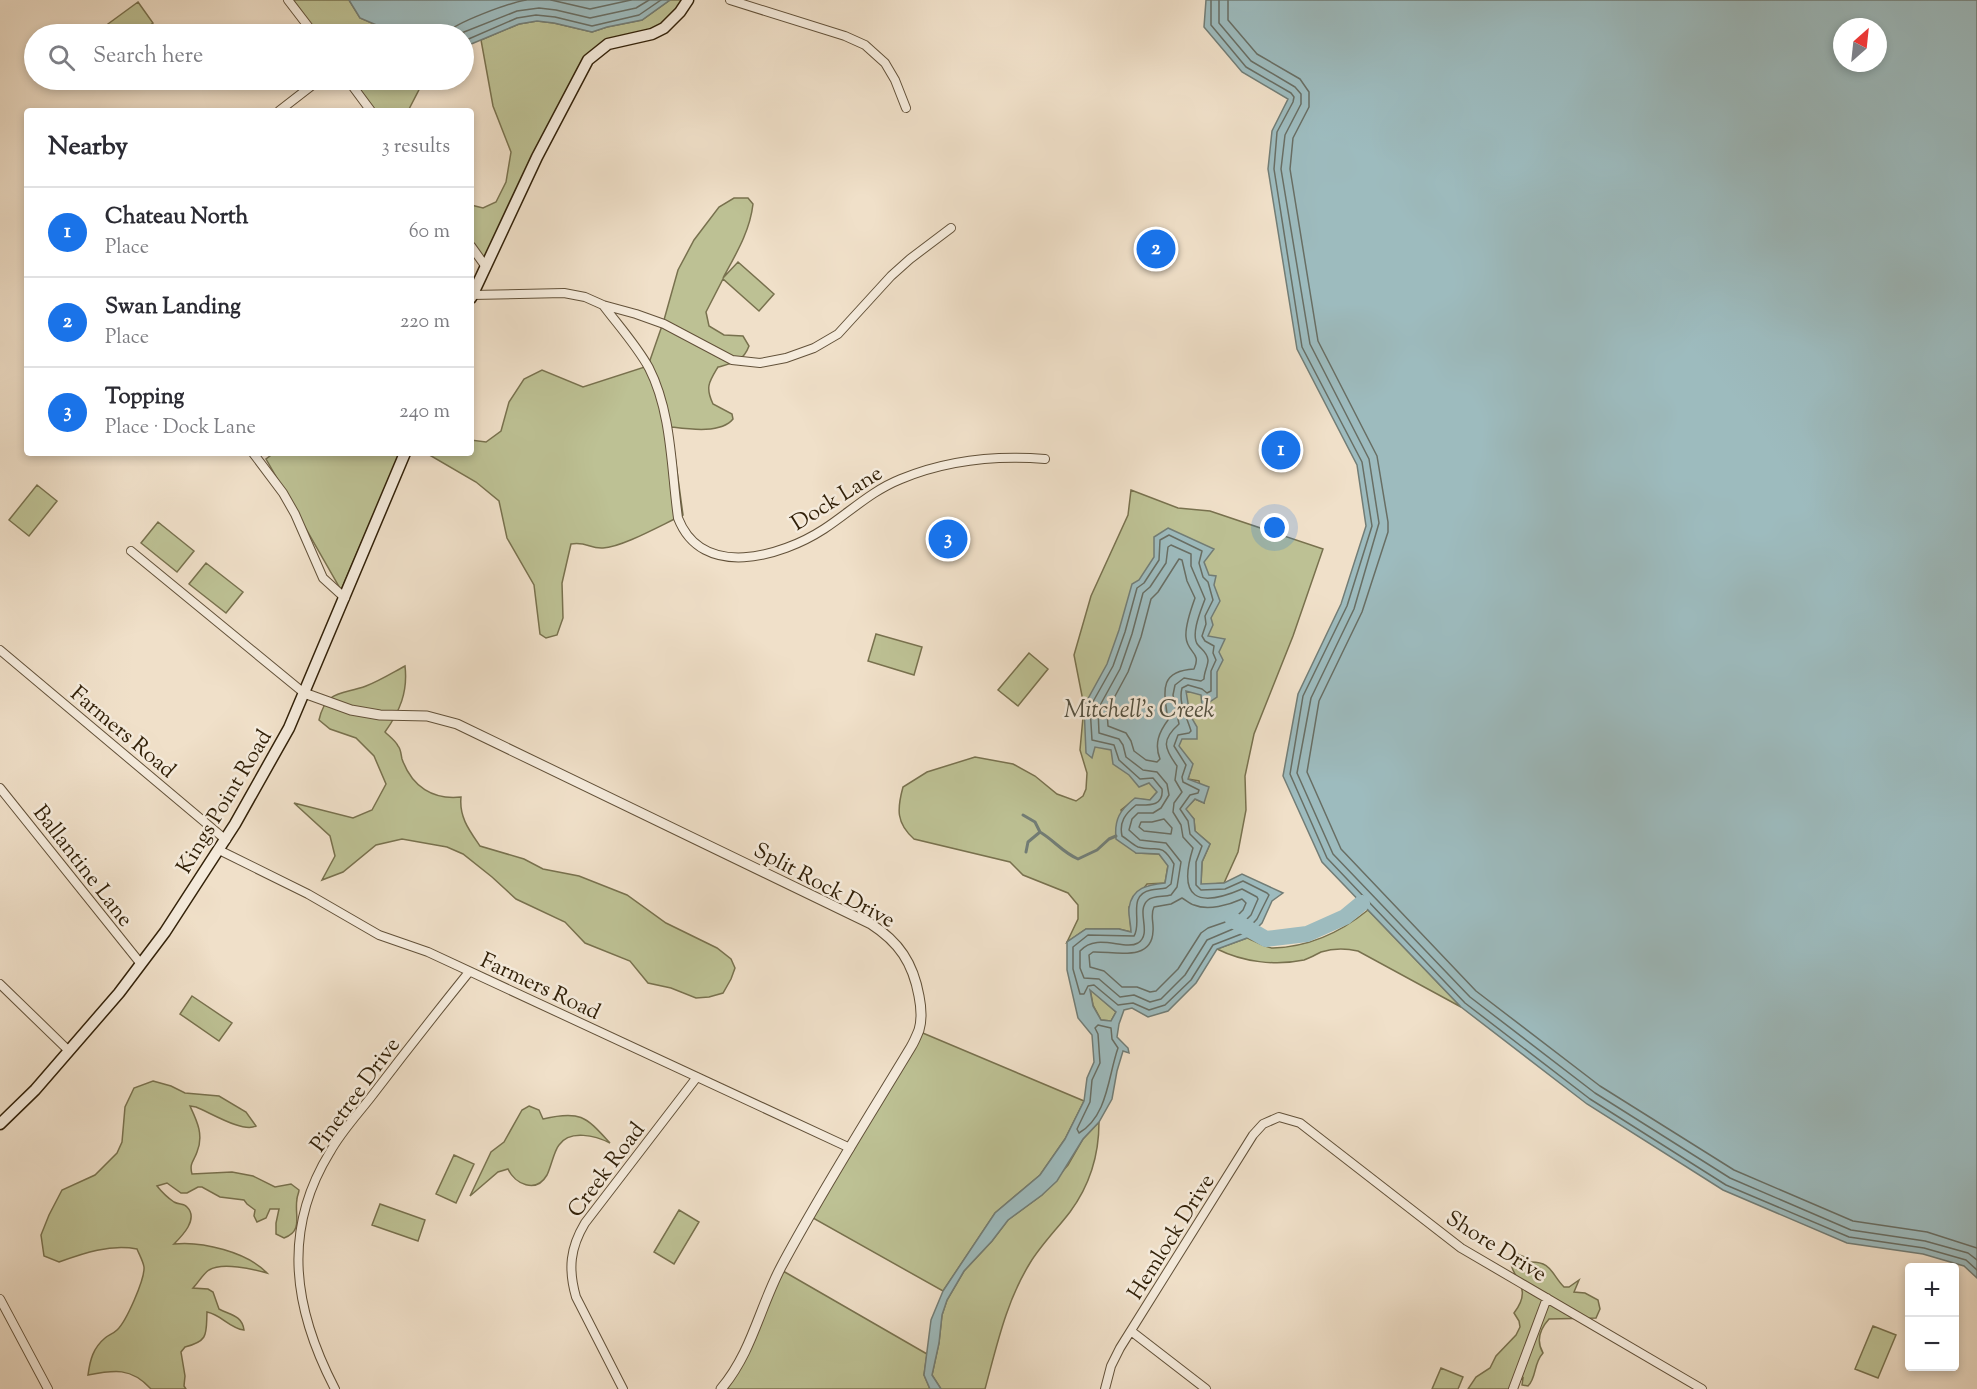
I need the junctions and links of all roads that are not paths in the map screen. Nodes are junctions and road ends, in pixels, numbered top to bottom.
1 (288, 0) edge
2 (688, 0) edge
3 (730, 0) edge
4 (306, 24) edge
5 (306, 90) edge
6 (355, 90) edge
7 (283, 108) edge
8 (369, 108) edge
9 (906, 108) dead end
10 (951, 228) dead end
11 (474, 250) edge
12 (486, 267) junction
13 (474, 293) edge
14 (474, 297) edge
15 (603, 305) junction
16 (255, 456) edge
17 (404, 456) edge
18 (1045, 459) dead end
19 (130, 551) dead end
20 (345, 598) junction
21 (0, 650) edge
22 (304, 693) junction
23 (0, 788) edge
24 (226, 840) junction
25 (219, 850) junction
26 (141, 963) junction
27 (469, 972) junction
28 (0, 984) edge
29 (69, 1051) junction
30 (697, 1077) junction
31 (1283, 1118) joint
32 (0, 1124) edge
33 (850, 1148) junction
34 (1547, 1298) junction
35 (0, 1299) edge
36 (1131, 1331) junction
37 (48, 1389) edge
38 (335, 1389) edge
39 (623, 1389) edge
40 (721, 1389) edge
41 (1105, 1389) edge
42 (1206, 1389) edge
43 (1513, 1389) edge
44 (1702, 1389) edge

1 - 4 street
2 - 12 main road
3 - 9 street
5 - 7 street
6 - 8 street
10 - 15 street
11 - 12 street
12 - 13 main road
14 - 15 street
15 - 18 street, Dock Lane
16 - 20 street
17 - 20 main road, Kings Point Road
19 - 22 street
20 - 22 main road, Kings Point Road
21 - 24 street, Farmers Road
22 - 24 main road, Kings Point Road
22 - 33 street, Split Rock Drive
23 - 26 street, Ballantine Lane
24 - 25 main road, Kings Point Road
25 - 26 main road, Kings Point Road
25 - 27 street, Farmers Road
26 - 29 main road, Kings Point Road
27 - 30 street, Farmers Road
27 - 38 street, Pinetree Drive
28 - 29 street
29 - 32 main road, Kings Point Road
30 - 33 street, Farmers Road
30 - 39 street, Creek Road
31 - 34 street, Shore Drive
31 - 36 street, Hemlock Drive
33 - 40 street, Split Rock Drive
34 - 43 street
34 - 44 street, Shore Drive
35 - 37 street
36 - 41 street, Hemlock Drive
36 - 42 street

